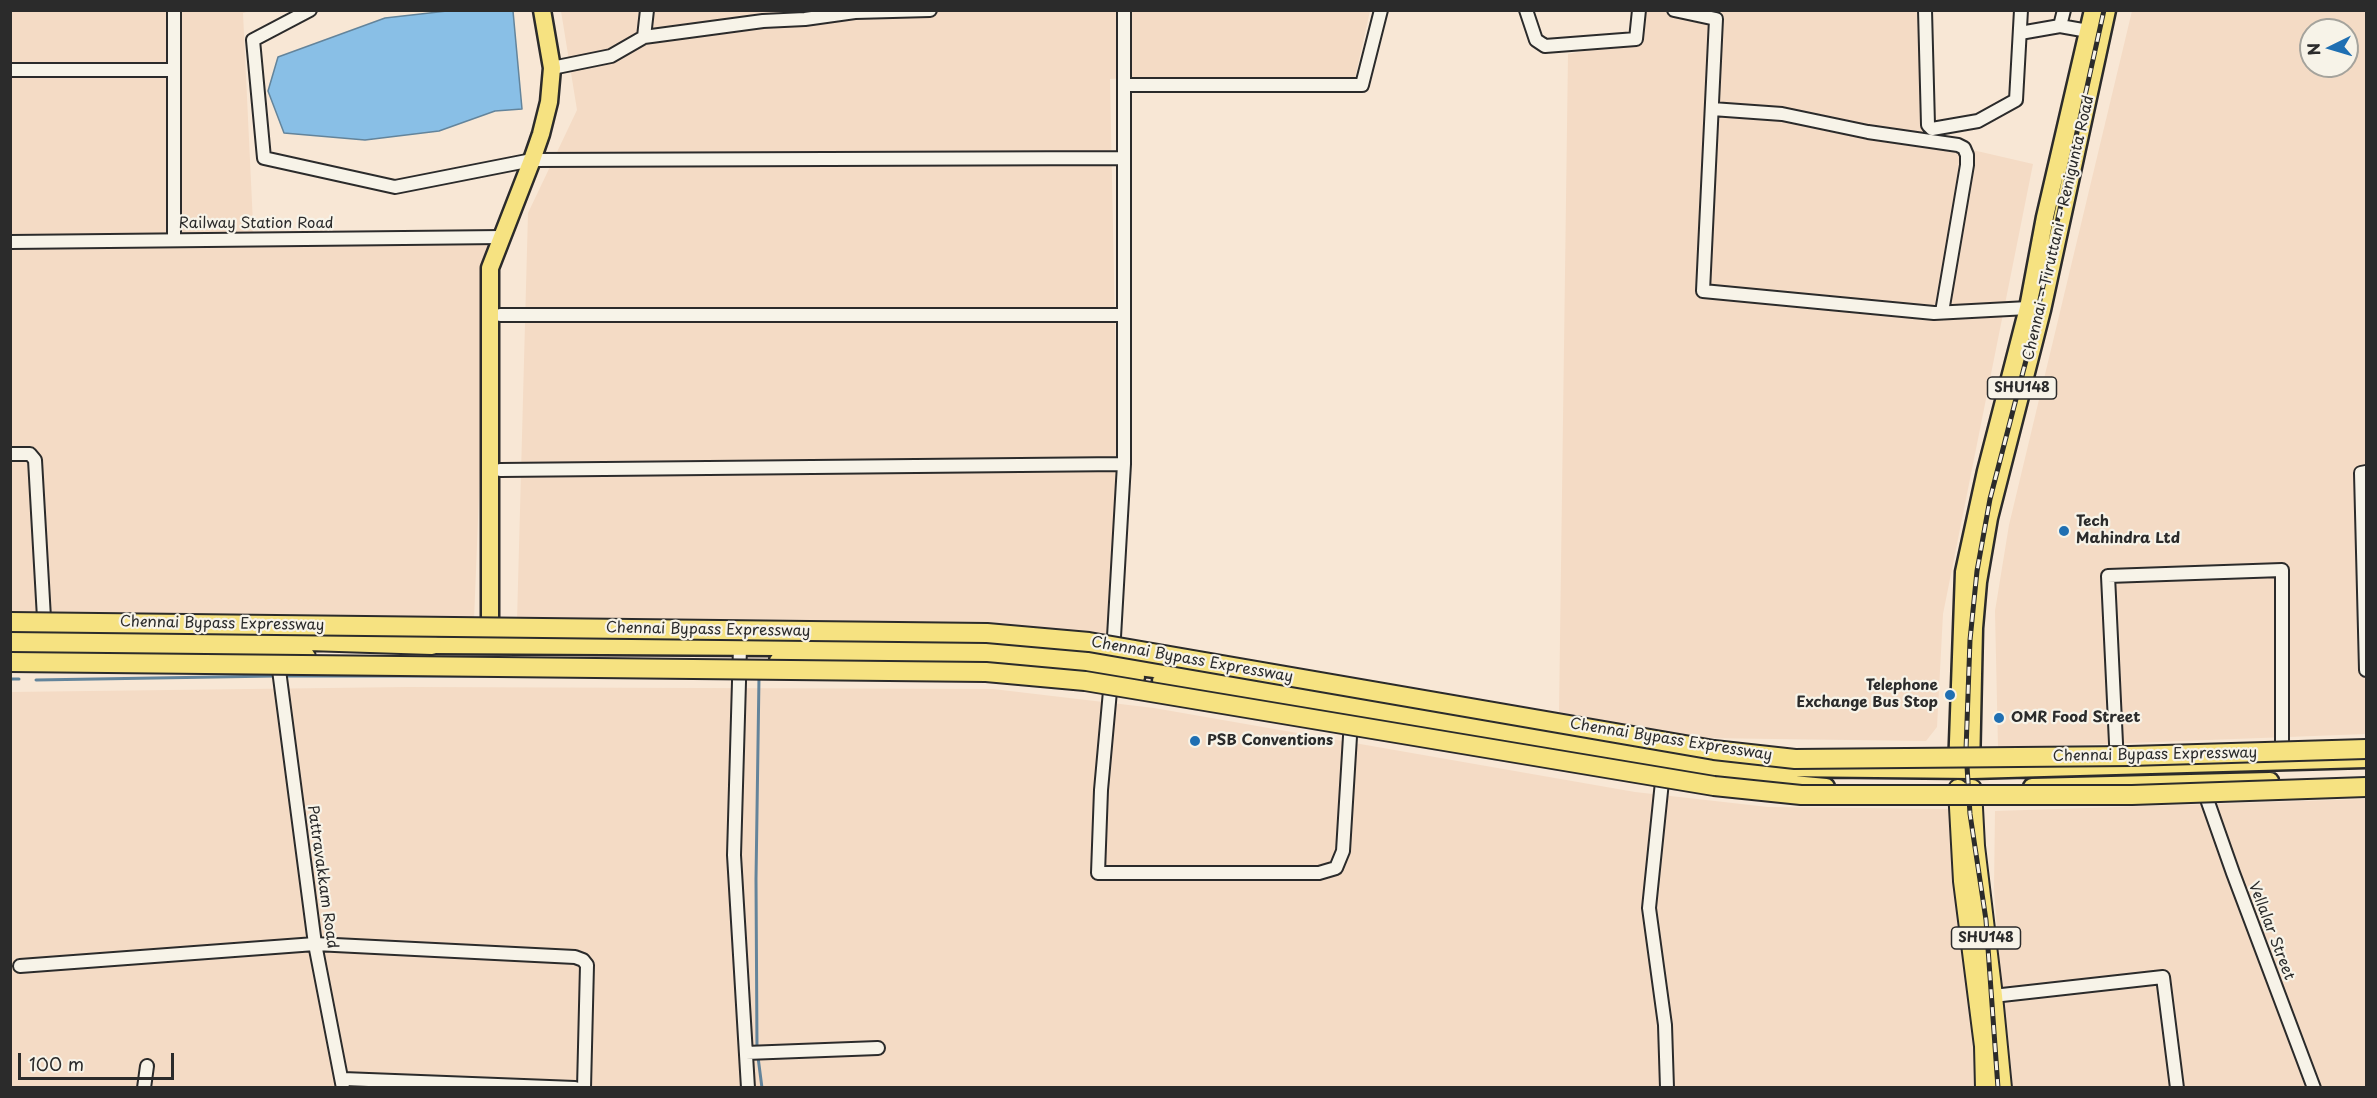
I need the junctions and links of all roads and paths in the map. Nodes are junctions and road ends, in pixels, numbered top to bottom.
1 (174, 10) edge
2 (310, 10) edge
3 (542, 10) edge
4 (647, 10) edge
5 (930, 10) edge
6 (1124, 10) edge
7 (1381, 10) edge
8 (1526, 10) edge
9 (1639, 10) edge
10 (1674, 10) edge
11 (1925, 10) edge
12 (2020, 10) edge
13 (2064, 10) edge
14 (2093, 10) edge
15 (2108, 10) edge
16 (903, 11) edge
17 (763, 16) edge
18 (2060, 26) junction
19 (2088, 31) junction
20 (2020, 33) junction
21 (645, 37) junction
22 (552, 68) junction
23 (10, 70) edge
24 (174, 70) junction
25 (1124, 85) junction
26 (1712, 109) junction
27 (1124, 158) junction
28 (532, 160) junction
29 (502, 237) junction
30 (174, 239) junction
31 (10, 242) edge
32 (496, 254) junction
33 (2028, 308) junction
34 (1942, 312) junction
35 (500, 315) junction
36 (1124, 315) junction
37 (2012, 400) junction
38 (10, 454) edge
39 (1124, 465) junction
40 (500, 470) junction
41 (2367, 472) edge
42 (44, 618) junction
43 (10, 620) edge
44 (10, 637) edge
45 (10, 649) edge
46 (431, 653) junction
47 (495, 653) junction
48 (10, 664) edge
49 (740, 666) junction
50 (1112, 668) junction
51 (2367, 670) edge
52 (280, 675) junction
53 (1352, 713) junction
54 (2367, 749) edge
55 (2367, 759) edge
56 (2282, 762) junction
57 (2199, 765) junction
58 (1663, 767) junction
59 (2118, 768) junction
60 (1964, 770) junction
61 (2367, 779) edge
62 (2202, 783) junction
63 (2367, 787) edge
64 (1965, 789) junction
65 (315, 944) junction
66 (20, 966) dead end
67 (1993, 996) junction
68 (878, 1048) dead end
69 (746, 1053) junction
70 (147, 1066) dead end
71 (343, 1083) edge
72 (144, 1088) edge
73 (575, 1088) edge
74 (584, 1088) edge
75 (748, 1088) edge
76 (1667, 1088) edge
77 (1985, 1088) edge
78 (2002, 1088) edge
79 (2177, 1088) edge
80 (2314, 1088) edge

1 - 24 street
2 - 28 street
3 - 22 main road
4 - 21 street
5 - 16 street
6 - 25 street
7 - 25 street
8 - 9 street
10 - 26 street
11 - 20 street
12 - 20 street
13 - 18 street
14 - 19 main road, Chennai - Tiruttani - Renigunta Road / SHU148
15 - 37 main road, Chennai - Tiruttani - Renigunta Road / SHU148
16 - 17 street
17 - 21 street
18 - 19 street
18 - 20 street
19 - 33 main road, Chennai - Tiruttani - Renigunta Road / SHU148
21 - 22 street
22 - 28 main road
23 - 24 street
24 - 30 street
25 - 27 street
26 - 34 street
26 - 34 street
27 - 28 street
27 - 36 street
28 - 29 main road
29 - 30 street, Railway Station Road
29 - 32 main road
30 - 31 street, Railway Station Road
32 - 35 main road
32 - 47 main road
33 - 34 street
33 - 37 main road, Chennai - Tiruttani - Renigunta Road / SHU148
35 - 36 street
35 - 40 main road
36 - 39 street
37 - 60 main road, Chennai - Tiruttani - Renigunta Road / SHU148
38 - 42 street
39 - 40 street
39 - 50 street
40 - 47 main road
41 - 51 street
42 - 43 main road
42 - 46 main road
43 - 54 highway, Chennai Bypass Expressway, bridge
44 - 46 highway
45 - 46 highway
46 - 47 main road
46 - 52 main road
47 - 49 main road
48 - 52 main road
48 - 63 highway, bridge
49 - 50 main road
49 - 69 street
50 - 53 main road
50 - 53 street
50 - 60 main road
52 - 65 street, Pattravakkam Road
53 - 58 main road
55 - 56 main road
56 - 57 main road
56 - 59 street
57 - 59 main road
57 - 62 street, Vellalar Street
58 - 64 main road
58 - 76 street
59 - 60 main road
60 - 64 main road, Chennai - Tiruttani - Renigunta Road / SHU148
61 - 62 main road
62 - 64 main road
62 - 80 street, Vellalar Street
64 - 67 highway, Chennai - Tiruttani - Renigunta Road / SHU148
64 - 77 highway, Chennai - Tiruttani - Renigunta Road / SHU148
65 - 66 street
65 - 71 street, Pattravakkam Road
65 - 74 street
67 - 78 highway, Chennai - Tiruttani - Renigunta Road / SHU148
67 - 79 street
68 - 69 street
69 - 75 street
70 - 72 street
71 - 73 street

